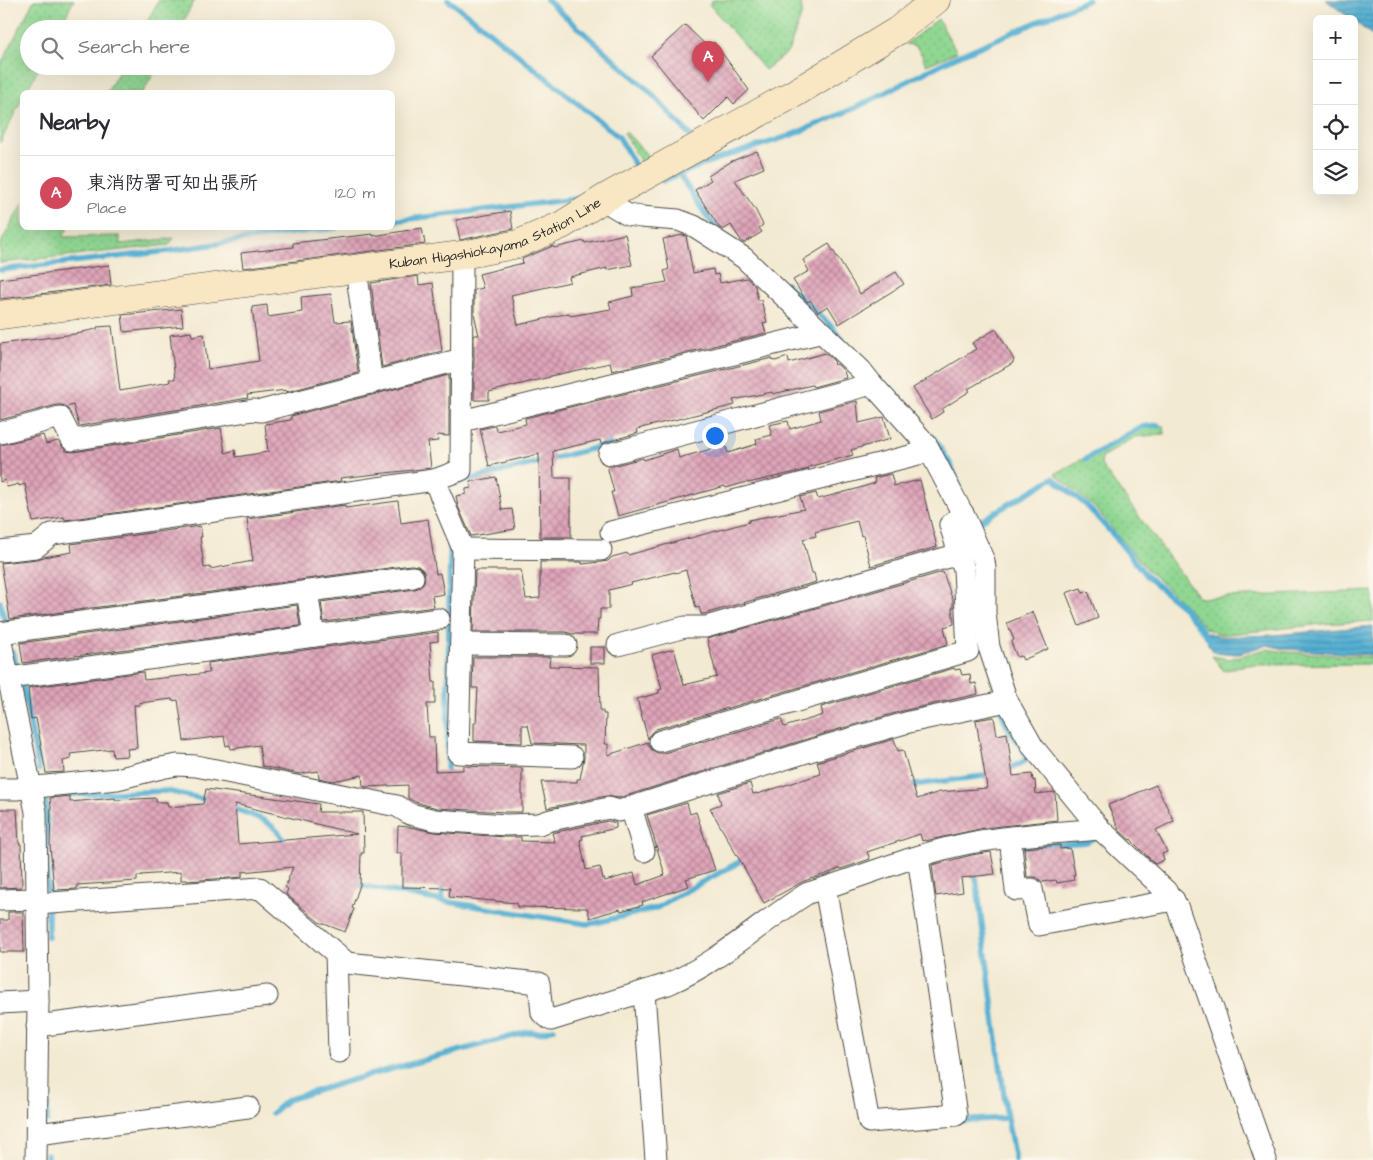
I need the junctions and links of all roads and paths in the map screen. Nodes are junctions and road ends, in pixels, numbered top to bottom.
1 (936, 0) edge
2 (605, 198) junction
3 (462, 255) junction
4 (356, 269) junction
5 (0, 315) edge
6 (823, 332) junction
7 (456, 361) junction
8 (372, 383) junction
9 (872, 384) junction
10 (462, 421) junction
11 (0, 433) edge
12 (930, 451) junction
13 (609, 454) dead end
14 (434, 480) junction
15 (963, 513) junction
16 (463, 549) junction
17 (0, 551) edge
18 (959, 554) junction
19 (413, 577) dead end
20 (307, 591) junction
21 (439, 619) dead end
22 (0, 635) edge
23 (314, 636) junction
24 (461, 644) junction
25 (566, 645) dead end
26 (618, 645) dead end
27 (980, 648) junction
28 (9, 678) junction
29 (1000, 702) junction
30 (660, 741) dead end
31 (572, 757) dead end
32 (0, 789) edge
33 (32, 794) junction
34 (632, 807) junction
35 (1100, 829) junction
36 (1010, 838) junction
37 (644, 851) dead end
38 (918, 857) junction
39 (825, 888) junction
40 (0, 900) edge
41 (1174, 900) junction
42 (43, 902) junction
43 (336, 953) junction
44 (267, 996) dead end
45 (645, 999) junction
46 (38, 1001) junction
47 (0, 1003) edge
48 (43, 1025) junction
49 (339, 1052) dead end
50 (248, 1107) dead end
51 (36, 1134) junction
52 (36, 1160) edge
53 (656, 1160) edge
54 (1266, 1160) edge

1 - 2 main road, Kuban Higashiokayama Station Line
2 - 3 main road, Kuban Higashiokayama Station Line
2 - 6 street
3 - 4 main road, Kuban Higashiokayama Station Line
3 - 7 street
4 - 5 main road, Kuban Higashiokayama Station Line
4 - 8 street
6 - 9 street
6 - 10 street
7 - 8 street
7 - 10 street
8 - 11 street
9 - 12 street
9 - 13 street
10 - 14 street
12 - 15 street
12 - 16 street
14 - 16 street
14 - 17 street
15 - 18 street
15 - 27 street
16 - 24 street
18 - 26 street
18 - 27 street
19 - 20 street
20 - 22 street
20 - 23 street
21 - 23 street
22 - 28 street
23 - 28 street
24 - 25 street
24 - 31 street
27 - 29 street
27 - 30 street
28 - 33 street
29 - 34 street
29 - 35 street
32 - 33 street
33 - 34 street
33 - 42 street
34 - 37 street
35 - 36 street
35 - 41 street
36 - 38 street
36 - 41 street
38 - 39 street
38 - 39 street
39 - 45 street
40 - 42 street
41 - 54 street
42 - 43 street
42 - 46 street
43 - 45 street
43 - 49 street
44 - 48 street
45 - 53 street
46 - 47 street
46 - 48 street
48 - 51 street
50 - 51 street
51 - 52 street

